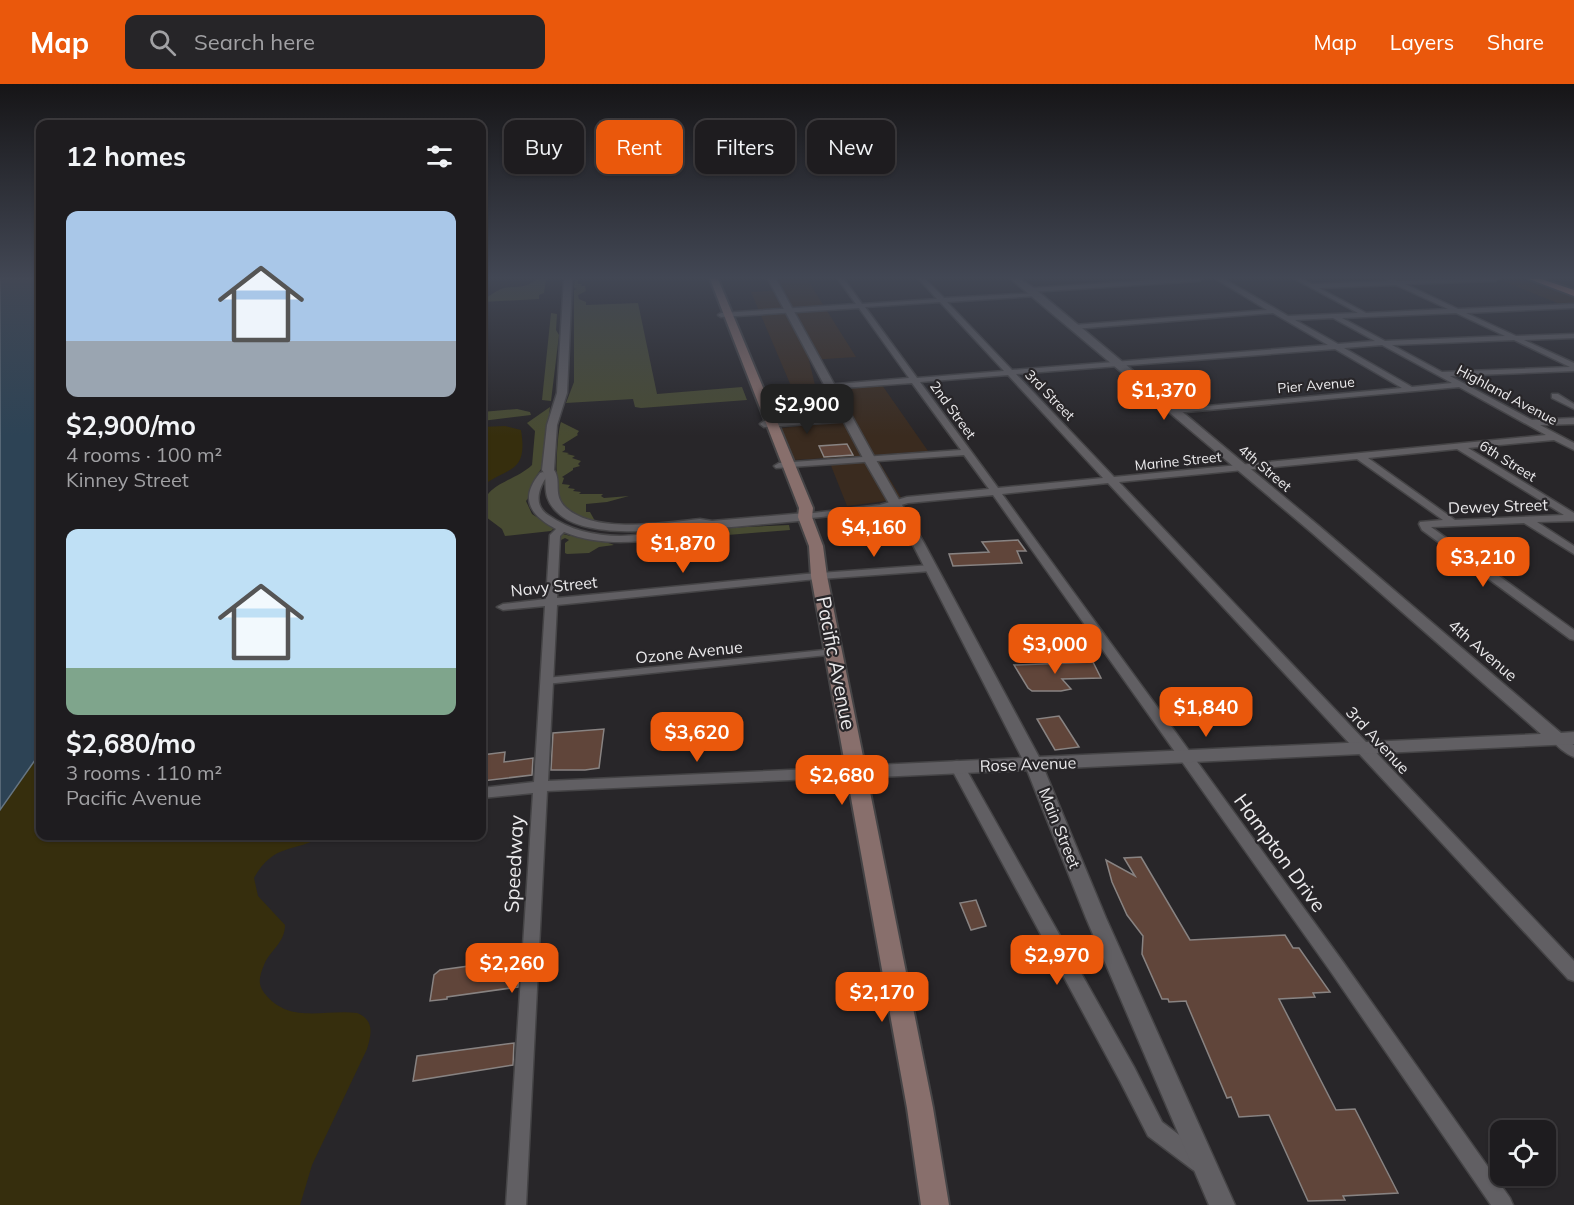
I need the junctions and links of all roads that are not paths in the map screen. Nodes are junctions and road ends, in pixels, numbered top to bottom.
1 (565, 331) edge
2 (731, 331) edge
3 (801, 331) edge
4 (879, 331) edge
5 (971, 331) edge
6 (1079, 331) edge
7 (1309, 331) edge
8 (1362, 331) edge
9 (1500, 331) edge
10 (1574, 336) edge
11 (1514, 338) junction
12 (1382, 343) junction
13 (1335, 346) junction
14 (1119, 364) junction
15 (1574, 367) edge
16 (1010, 373) junction
17 (1440, 374) junction
18 (915, 380) junction
19 (1459, 385) junction
20 (832, 387) junction
21 (1410, 389) junction
22 (789, 390) dead end
23 (1556, 396) dead end
24 (1574, 407) edge
25 (1175, 411) junction
26 (849, 419) junction
27 (1574, 421) edge
28 (1528, 423) junction
29 (768, 424) junction
30 (1555, 436) junction
31 (1458, 446) junction
32 (1574, 447) edge
33 (967, 453) junction
34 (1359, 456) junction
35 (870, 460) junction
36 (784, 465) junction
37 (1243, 469) junction
38 (545, 473) junction
39 (1113, 481) junction
40 (997, 492) junction
41 (896, 504) junction
42 (805, 517) junction
43 (1574, 518) edge
44 (1526, 520) junction
45 (1452, 522) junction
46 (705, 525) junction
47 (563, 528) junction
48 (1021, 528) joint
49 (1315, 529) joint
50 (1158, 530) joint
51 (1574, 550) edge
52 (931, 568) junction
53 (819, 576) junction
54 (551, 602) junction
55 (503, 608) dead end
56 (1574, 636) edge
57 (834, 652) junction
58 (546, 681) junction
59 (1566, 738) edge
60 (1361, 748) junction
61 (1574, 752) edge
62 (1185, 757) junction
63 (1033, 764) junction
64 (957, 766) junction
65 (856, 772) junction
66 (540, 786) junction
67 (486, 793) edge
68 (1574, 972) edge
69 (1204, 1166) junction
70 (516, 1205) edge
71 (935, 1205) edge
72 (1222, 1205) edge
73 (1503, 1205) edge

1 - 38 street
2 - 29 main road, Pacific Avenue
3 - 20 street, Main Street
4 - 18 street, 2nd Street
5 - 16 street, 3rd Street
6 - 14 street, 4th Street
7 - 13 street
8 - 12 street, Highland Avenue
9 - 11 street
10 - 11 street
11 - 12 street
11 - 15 street
12 - 13 street
12 - 17 street, Highland Avenue
13 - 14 street
13 - 21 street
14 - 16 street
14 - 25 street, 4th Street
15 - 17 street
16 - 18 street
16 - 39 street, 3rd Street
17 - 19 street, Highland Avenue
18 - 20 street
18 - 33 street, 2nd Street
19 - 21 street, Pier Avenue
19 - 28 street, Highland Avenue
20 - 22 street
20 - 26 street, Main Street
21 - 25 street, Pier Avenue
23 - 24 street
25 - 37 street, 4th Street
26 - 29 street
26 - 35 street, Main Street
27 - 28 street
28 - 30 street, Highland Avenue
29 - 36 main road, Pacific Avenue
30 - 31 street, Marine Street
30 - 32 street, Highland Avenue
31 - 34 street, Marine Street
31 - 43 street, 6th Street
33 - 35 street
33 - 40 street, 2nd Street
34 - 37 street, Marine Street
34 - 45 street
35 - 36 street
35 - 41 street, Main Street
36 - 42 main road, Pacific Avenue
37 - 39 street, Marine Street
37 - 49 street, 4th Street
38 - 46 street
38 - 47 street
39 - 40 street, Marine Street
39 - 50 street, 3rd Street
40 - 41 street, Marine Street
40 - 48 street, 2nd Street
41 - 42 street, Marine Street
41 - 52 street, Main Street
42 - 46 street
42 - 53 main road, Pacific Avenue
43 - 44 street, Dewey Street
44 - 45 street, Dewey Street
44 - 51 street
45 - 56 street, Dewey Street
46 - 47 street
47 - 54 street, Speedway
48 - 62 street, Hampton Drive
49 - 59 street, 4th Avenue
50 - 60 street, 3rd Avenue
52 - 53 street, Navy Street
52 - 63 street, Main Street
53 - 54 street, Navy Street
53 - 57 main road, Pacific Avenue
54 - 55 street, Navy Street
54 - 58 street, Speedway
57 - 58 street, Ozone Avenue
57 - 65 main road, Pacific Avenue
58 - 66 street, Speedway
59 - 60 street, Rose Avenue
59 - 61 street, 4th Avenue
60 - 62 street, Rose Avenue
60 - 68 street, 3rd Avenue
62 - 63 street, Rose Avenue
62 - 73 street, Hampton Drive
63 - 64 street, Rose Avenue
63 - 69 street, Main Street
64 - 65 street, Rose Avenue
64 - 69 street, Main Street
65 - 66 street, Rose Avenue
65 - 71 main road, Pacific Avenue
66 - 67 street, Rose Avenue
66 - 70 street, Speedway
69 - 72 street, Main Street

